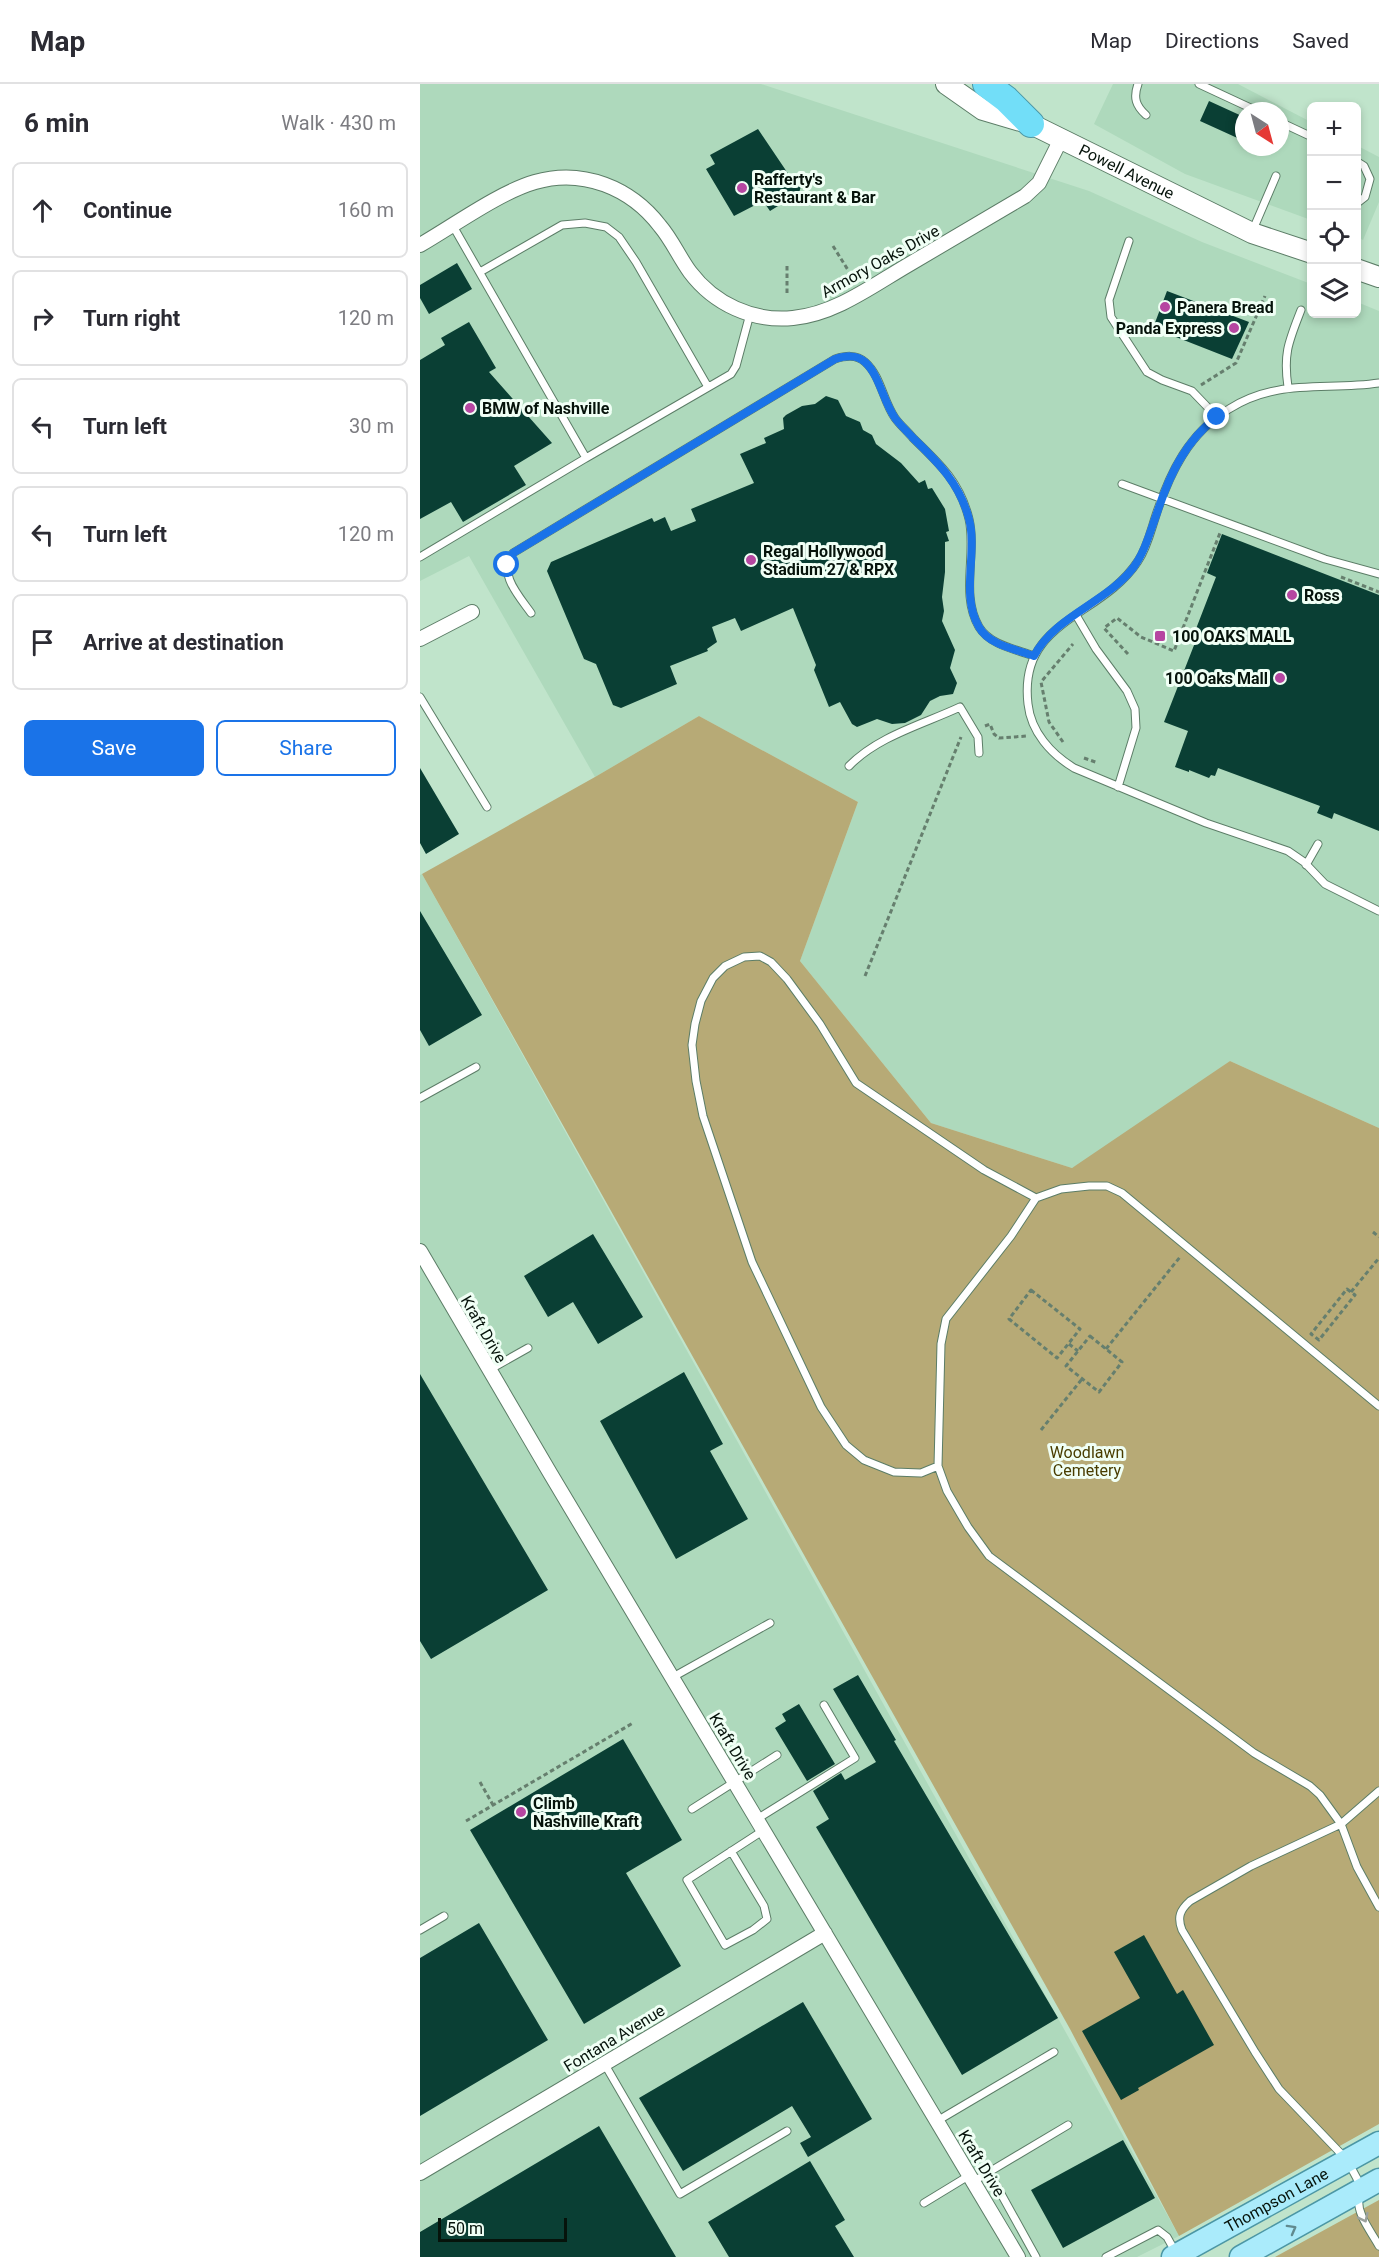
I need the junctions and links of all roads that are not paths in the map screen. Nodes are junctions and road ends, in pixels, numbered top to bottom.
1 (946, 84) edge
2 (986, 84) edge
3 (1138, 84) edge
4 (1199, 84) edge
5 (1238, 102) edge
6 (1146, 115) dead end
7 (1031, 124) junction
8 (1289, 126) edge
9 (1307, 135) edge
10 (1061, 139) junction
11 (1361, 164) edge
12 (1276, 176) dead end
13 (1361, 200) edge
14 (453, 226) junction
15 (1252, 233) junction
16 (1129, 241) dead end
17 (420, 246) edge
18 (1307, 252) edge
19 (1361, 271) edge
20 (480, 272) junction
21 (1379, 277) edge
22 (1301, 310) dead end
23 (750, 314) junction
24 (1379, 383) edge
25 (708, 387) junction
26 (1288, 387) junction
27 (1217, 417) junction
28 (586, 458) junction
29 (1122, 484) dead end
30 (1162, 498) junction
31 (421, 555) edge
32 (1379, 574) edge
33 (472, 612) dead end
34 (531, 613) dead end
35 (1076, 615) junction
36 (420, 639) edge
37 (1034, 656) junction
38 (420, 698) edge
39 (979, 753) dead end
40 (849, 766) dead end
41 (1118, 787) junction
42 (487, 807) dead end
43 (1318, 844) dead end
44 (1306, 865) junction
45 (1379, 911) edge
46 (476, 1067) dead end
47 (420, 1098) edge
48 (1036, 1198) junction
49 (420, 1251) edge
50 (528, 1348) dead end
51 (489, 1370) junction
52 (1379, 1406) edge
53 (938, 1466) junction
54 (770, 1623) dead end
55 (673, 1677) junction
56 (824, 1705) dead end
57 (777, 1755) dead end
58 (735, 1782) junction
59 (1379, 1791) edge
60 (692, 1809) dead end
61 (760, 1824) junction
62 (1341, 1824) junction
63 (731, 1851) junction
64 (1379, 1907) edge
65 (444, 1916) dead end
66 (420, 1929) edge
67 (825, 1933) junction
68 (1054, 2052) dead end
69 (603, 2063) junction
70 (937, 2121) junction
71 (1068, 2126) dead end
72 (787, 2131) dead end
73 (1379, 2143) edge
74 (1347, 2160) junction
75 (989, 2172) junction
76 (420, 2173) edge
77 (972, 2178) junction
78 (1372, 2187) edge
79 (924, 2203) dead end
80 (1379, 2246) edge
81 (1175, 2256) edge
82 (1018, 2257) edge
83 (1036, 2257) edge
84 (1106, 2257) edge
85 (1241, 2257) edge

1 - 7 main road, Powell Avenue
2 - 7 highway
3 - 6 lane
4 - 5 lane
7 - 10 main road, Powell Avenue
8 - 9 lane
10 - 15 main road, Powell Avenue
10 - 23 street, Armory Oaks Drive
11 - 13 lane
12 - 15 lane
14 - 17 street, Armory Oaks Drive
14 - 20 lane
14 - 23 street, Armory Oaks Drive
15 - 18 main road, Powell Avenue
16 - 27 lane
19 - 21 main road
20 - 25 lane
20 - 28 lane
22 - 26 lane
23 - 25 lane
24 - 26 lane
25 - 28 lane
26 - 27 lane
27 - 30 lane
28 - 31 lane
29 - 30 lane
30 - 32 lane
30 - 35 lane
33 - 36 street
34 - 37 lane
35 - 37 lane
35 - 41 lane
37 - 41 lane
38 - 42 lane
39 - 40 lane
41 - 44 lane
43 - 44 lane
44 - 45 lane
46 - 47 lane
48 - 52 lane
48 - 53 lane
48 - 53 lane
49 - 51 street, Kraft Drive
50 - 51 lane
51 - 55 street, Kraft Drive
53 - 62 lane
54 - 55 lane
55 - 58 street, Kraft Drive
56 - 61 lane
57 - 58 lane
58 - 60 lane
58 - 61 street, Kraft Drive
59 - 62 lane
61 - 63 lane
61 - 67 street, Kraft Drive
62 - 64 lane
62 - 74 lane
63 - 63 lane
65 - 66 lane
67 - 69 street, Fontana Avenue
67 - 70 street, Kraft Drive
68 - 70 lane
69 - 72 lane
69 - 76 street, Fontana Avenue
70 - 77 street, Kraft Drive
71 - 75 lane
73 - 74 main road, Thompson Lane
74 - 78 lane
74 - 81 main road, Thompson Lane
75 - 77 lane
75 - 83 lane
77 - 79 lane
77 - 82 street, Kraft Drive
78 -> 80 lane
85 -> 78 main road, Thompson Lane
81 - 84 lane

